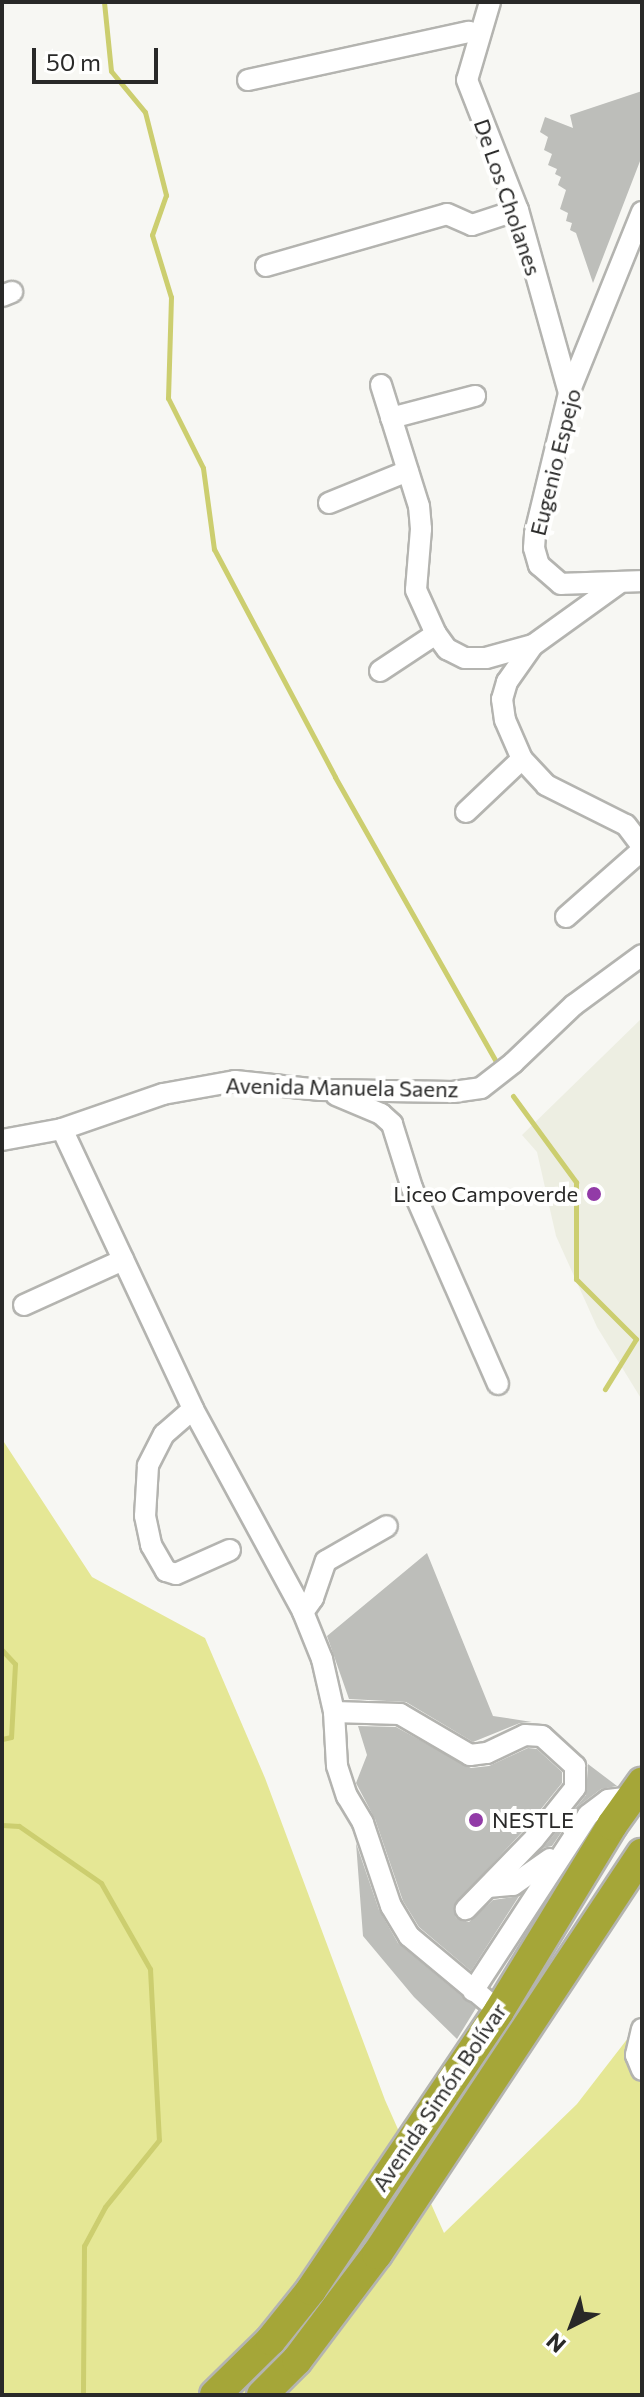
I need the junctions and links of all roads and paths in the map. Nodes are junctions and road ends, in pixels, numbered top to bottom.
1 (490, 2) edge
2 (478, 34) junction
3 (248, 80) dead end
4 (518, 210) junction
5 (642, 212) edge
6 (266, 266) dead end
7 (381, 385) dead end
8 (569, 393) junction
9 (475, 396) dead end
10 (391, 418) junction
11 (408, 471) junction
12 (329, 503) dead end
13 (642, 581) edge
14 (618, 584) junction
15 (436, 634) junction
16 (533, 645) junction
17 (380, 671) dead end
18 (522, 759) junction
19 (466, 812) dead end
20 (642, 848) edge
21 (566, 917) dead end
22 (642, 955) edge
23 (321, 1090) junction
24 (62, 1129) junction
25 (2, 1140) edge
26 (123, 1260) junction
27 (24, 1305) dead end
28 (498, 1384) dead end
29 (193, 1409) junction
30 (387, 1526) dead end
31 (230, 1550) dead end
32 (303, 1612) junction
33 (334, 1712) junction
34 (638, 1794) edge
35 (534, 1839) junction
36 (642, 1854) edge
37 (552, 1862) junction
38 (488, 1887) junction
39 (466, 1909) dead end
40 (473, 1991) junction
41 (499, 2011) junction
42 (642, 2029) edge
43 (642, 2070) edge
44 (215, 2395) edge
45 (262, 2395) edge

1 - 2 street, De Los Cholanes
2 - 3 street
2 - 4 street, De Los Cholanes
4 - 6 street
4 - 8 street, De Los Cholanes
5 - 8 street, Eugenio Espejo
7 - 10 street
8 - 14 street, Eugenio Espejo
9 - 10 street
10 - 11 street
11 - 12 street
11 - 15 street
13 - 14 street, Eugenio Espejo
14 - 16 street
15 - 16 street
15 - 17 street
16 - 18 street
18 - 19 street
18 - 20 street
20 - 21 street
22 - 23 street, Avenida Manuela Saenz
23 - 24 street, Avenida Manuela Saenz
23 - 28 street
24 - 25 street, Avenida Manuela Saenz
24 - 26 street
26 - 27 street
26 - 29 street
29 - 31 street
29 - 32 street
30 - 32 street
32 - 33 street
33 - 35 street
33 - 40 street
34 - 37 street
34 - 41 highway, Avenida Simón Bolívar
35 - 37 street
35 - 38 street
36 - 45 highway, Avenida Simón Bolívar
37 - 38 street
37 - 40 street
38 - 39 street
40 - 41 street
41 - 44 highway, Avenida Simón Bolívar
42 - 43 street

